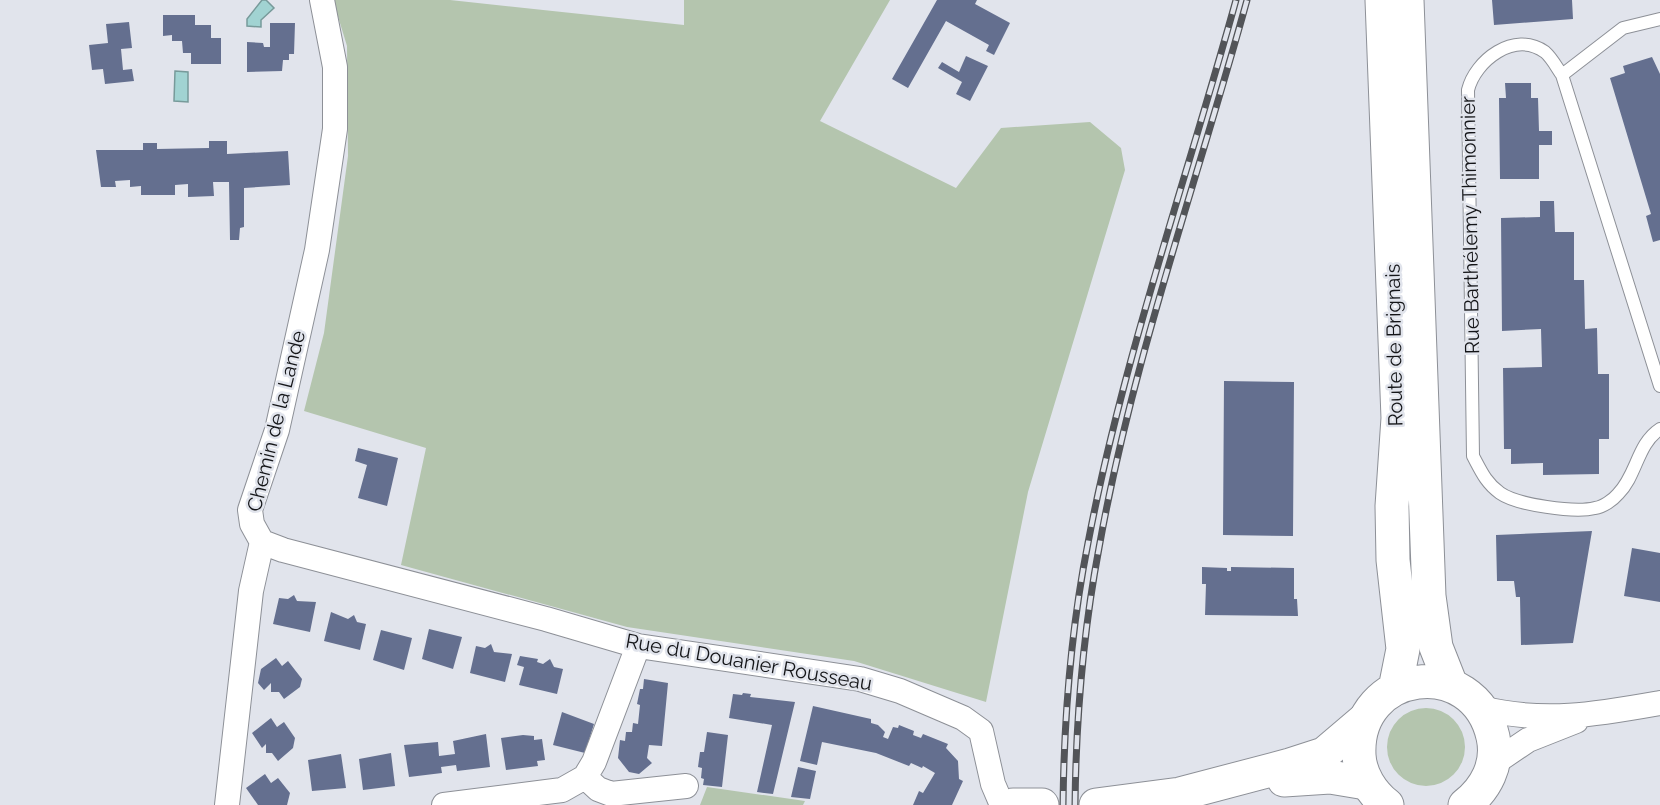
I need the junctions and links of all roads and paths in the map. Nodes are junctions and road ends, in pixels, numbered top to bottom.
1 (322, 0) edge
2 (1382, 0) edge
3 (1407, 0) edge
4 (1660, 19) edge
5 (1562, 75) junction
6 (1660, 386) edge
7 (1660, 429) edge
8 (262, 542) junction
9 (638, 646) junction
10 (1451, 686) junction
11 (1395, 689) junction
12 (1660, 703) edge
13 (1481, 708) junction
14 (1586, 717) junction
15 (1364, 720) junction
16 (1494, 763) junction
17 (585, 777) junction
18 (686, 786) dead end
19 (1220, 786) junction
20 (1377, 794) edge
21 (1025, 804) edge
22 (1132, 804) edge
23 (227, 805) edge
24 (444, 805) edge
25 (1002, 805) edge
26 (1013, 805) edge
27 (1042, 805) edge
28 (1096, 805) edge
29 (1466, 805) edge

1 - 8 street, Chemin de la Lande
2 - 11 main road, Route de Brignais
3 - 10 main road, Route de Brignais
4 - 5 lane
5 - 6 lane, Rue Barthélemy Thimonnier
5 - 7 lane, Rue Barthélemy Thimonnier
8 - 9 street, Rue du Douanier Rousseau
8 - 23 street, Chemin de la Lande
9 - 17 street
9 - 25 street, Rue du Douanier Rousseau
10 - 11 main road
10 - 13 main road
11 - 15 main road
12 - 14 street
13 - 14 street
13 - 16 main road
14 - 16 street
15 - 19 main road
15 - 20 main road
16 - 29 main road
17 - 18 street
17 - 24 street
19 - 20 main road
19 - 22 main road
21 - 26 main road
21 - 27 main road
22 - 28 main road

